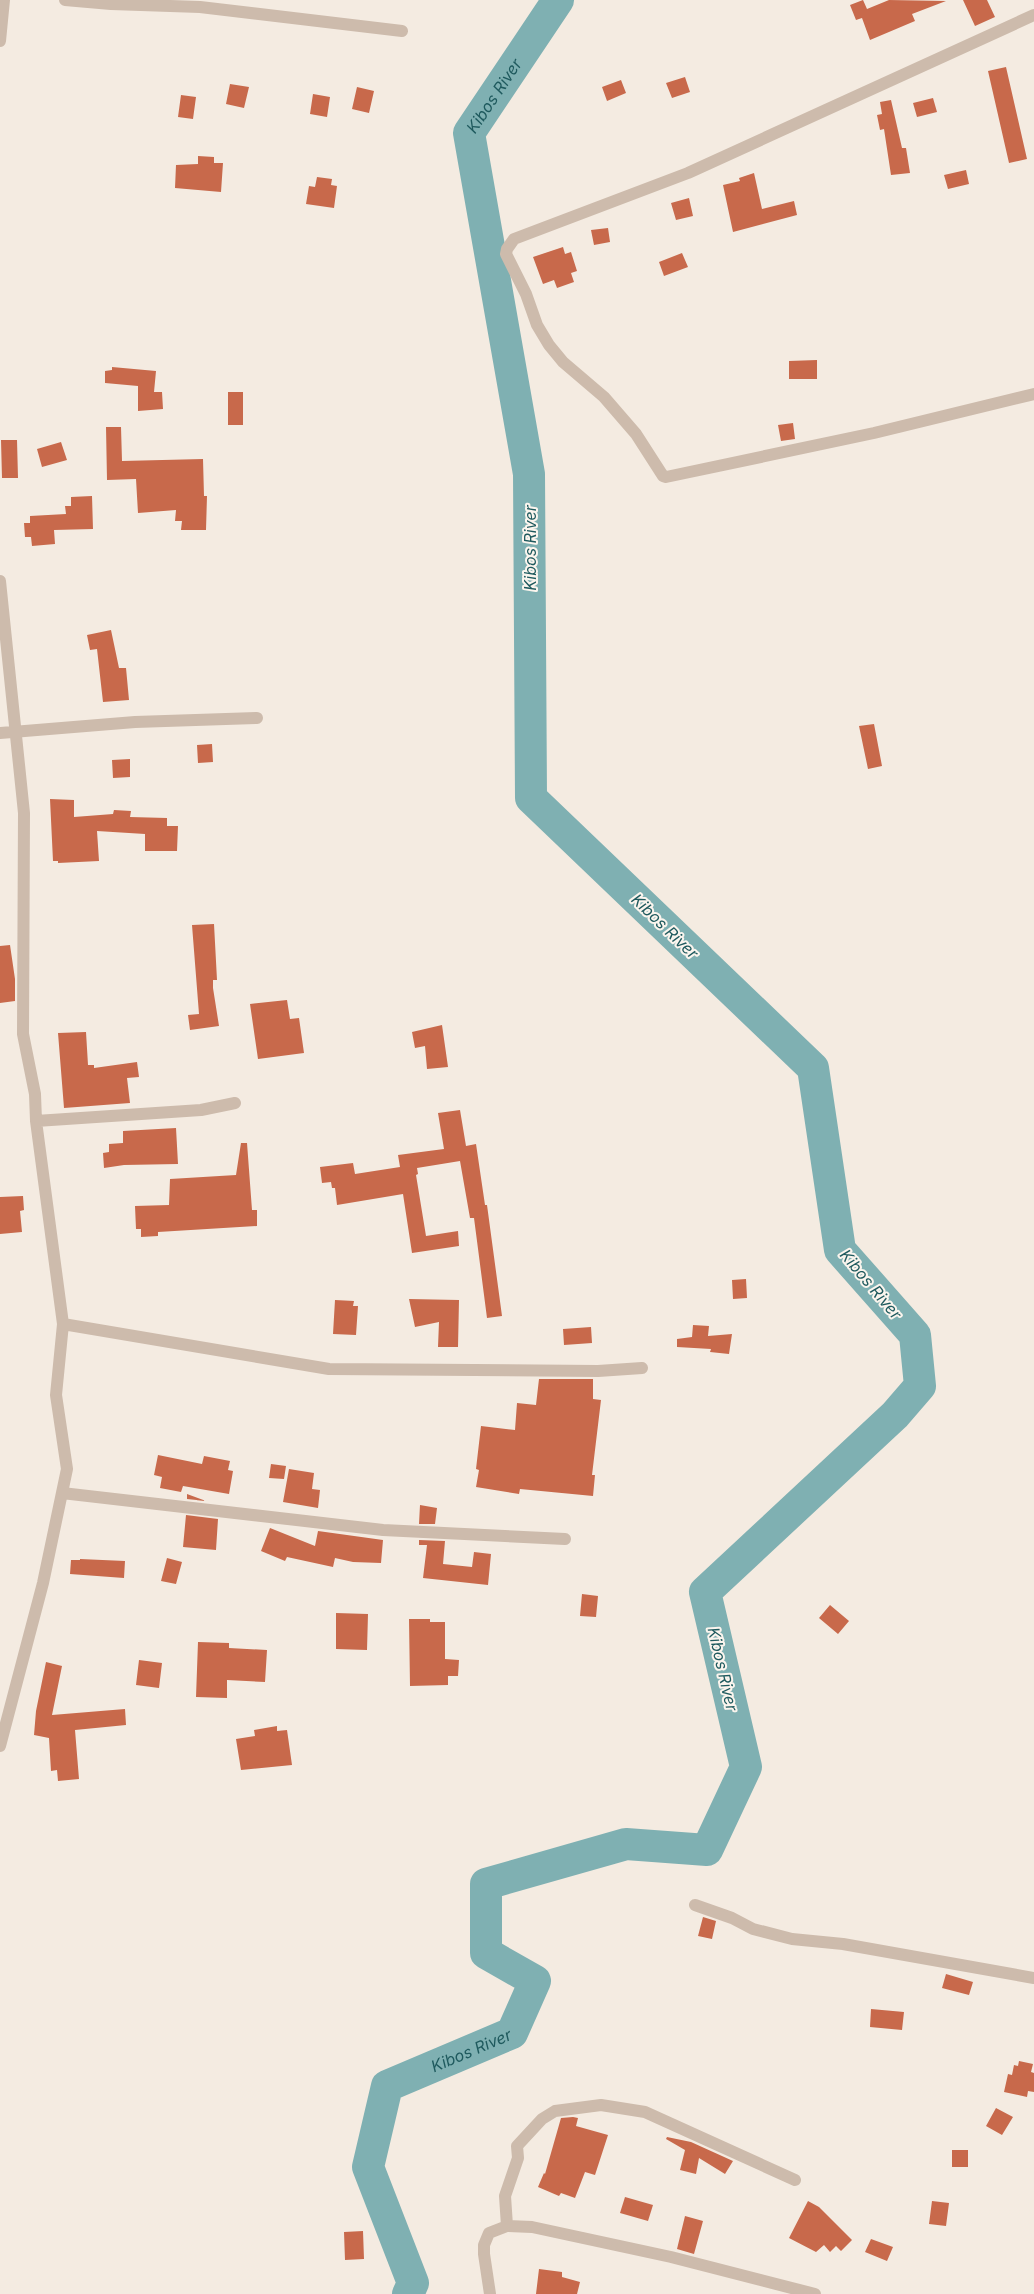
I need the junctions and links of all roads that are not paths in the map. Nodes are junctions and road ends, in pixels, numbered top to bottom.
1 (65, 0) edge
2 (3, 4) edge
3 (1034, 15) edge
4 (402, 31) dead end
5 (0, 41) edge
6 (1034, 394) edge
7 (0, 581) edge
8 (257, 718) dead end
9 (15, 732) junction
10 (0, 733) edge
11 (235, 1103) dead end
12 (36, 1121) junction
13 (63, 1324) junction
14 (642, 1368) dead end
15 (62, 1493) junction
16 (565, 1539) dead end
17 (0, 1746) edge
18 (695, 1906) dead end
19 (1034, 1978) edge
20 (795, 2180) dead end
21 (507, 2226) junction
22 (490, 2294) edge
23 (816, 2294) edge

1 - 4 street
2 - 5 street
3 - 6 street
7 - 9 street
8 - 9 street
9 - 10 street
9 - 12 street
11 - 12 street
12 - 13 street
13 - 14 street
13 - 15 street
15 - 16 street
15 - 17 street
18 - 19 street
20 - 21 street
21 - 22 street
21 - 23 street

